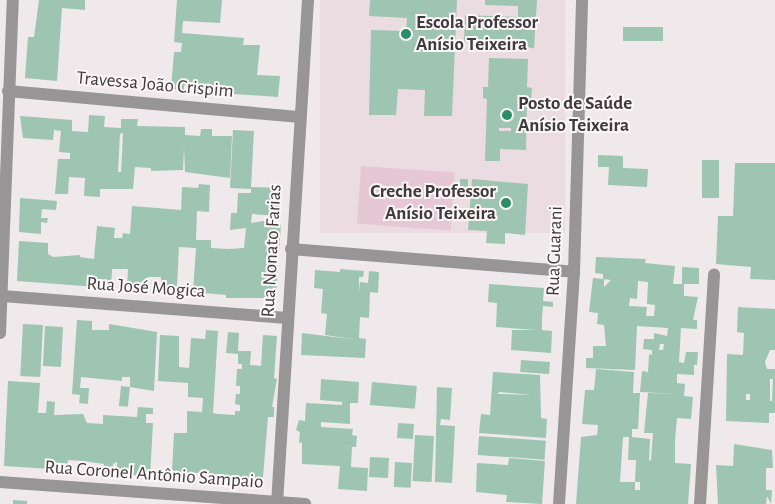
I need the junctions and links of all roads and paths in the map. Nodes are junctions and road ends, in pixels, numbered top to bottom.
1 (13, 0) edge
2 (308, 0) edge
3 (582, 0) edge
4 (8, 92) junction
5 (298, 117) junction
6 (291, 249) junction
7 (574, 272) junction
8 (714, 274) dead end
9 (2, 296) junction
10 (287, 318) junction
11 (0, 333) edge
12 (0, 482) edge
13 (277, 503) edge
14 (304, 504) edge
15 (559, 504) edge
16 (700, 504) edge

1 - 4 street
2 - 5 street, Rua Nonato Farias
3 - 7 street, Rua Guarani
4 - 5 street, Travessa João Crispim
4 - 9 street
5 - 6 street, Rua Nonato Farias
6 - 7 street
6 - 10 street, Rua Nonato Farias
7 - 15 street, Rua Guarani
8 - 16 street
9 - 10 street, Rua José Mogica
9 - 11 street
10 - 13 street, Rua Nonato Farias
12 - 13 street, Rua Coronel Antônio Sampaio
13 - 14 street, Rua Coronel Antônio Sampaio

